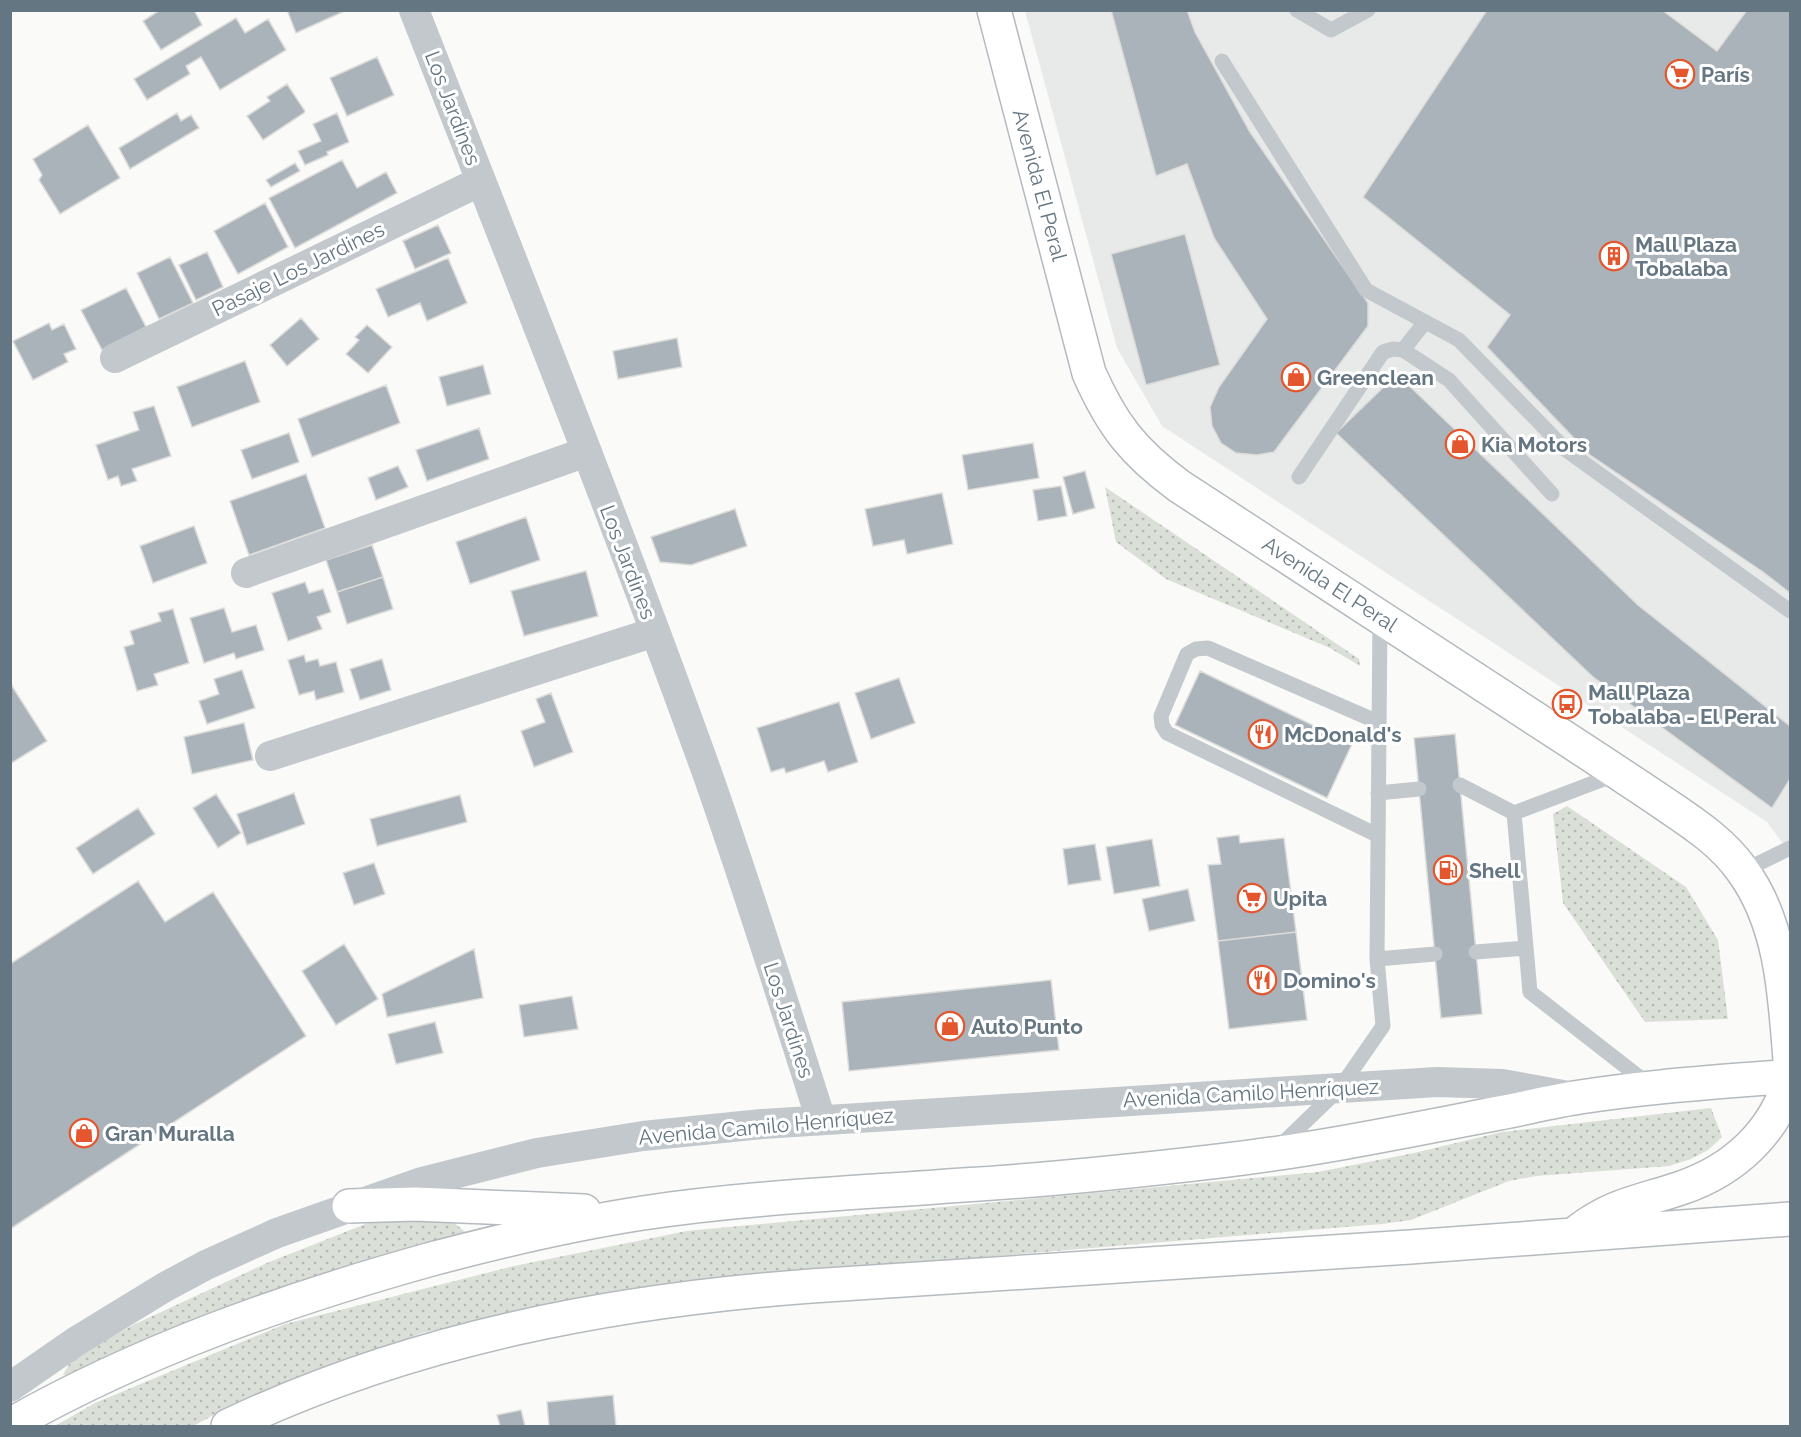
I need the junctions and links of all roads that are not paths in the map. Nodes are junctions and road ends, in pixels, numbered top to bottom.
1 (414, 10) edge
2 (994, 10) edge
3 (1297, 10) edge
4 (1368, 10) edge
5 (1222, 61) dead end
6 (481, 181) junction
7 (1425, 322) junction
8 (1403, 350) junction
9 (116, 358) dead end
10 (586, 452) junction
11 (1299, 477) dead end
12 (1552, 494) dead end
13 (246, 573) dead end
14 (1791, 611) edge
15 (1380, 616) junction
16 (655, 632) junction
17 (1378, 722) junction
18 (270, 756) dead end
19 (1618, 773) junction
20 (1460, 785) dead end
21 (1419, 789) dead end
22 (1378, 793) junction
23 (1514, 813) junction
24 (1377, 835) junction
25 (1791, 848) edge
26 (1743, 871) junction
27 (1526, 948) junction
28 (1476, 952) dead end
29 (1435, 954) dead end
30 (1377, 959) junction
31 (1791, 1060) edge
32 (1791, 1078) edge
33 (1340, 1088) junction
34 (1653, 1088) junction
35 (1575, 1097) junction
36 (821, 1120) junction
37 (1271, 1155) junction
38 (349, 1206) junction
39 (640, 1213) junction
40 (1791, 1219) edge
41 (1573, 1235) junction
42 (10, 1387) edge
43 (10, 1425) edge
44 (228, 1426) edge

1 - 6 street, Los Jardines
2 - 15 main road, Avenida El Peral
3 - 4 lane
5 - 7 lane
6 - 9 street, Pasaje Los Jardines
6 - 10 street, Los Jardines
7 - 8 lane
7 - 14 lane
8 - 11 lane
8 - 12 lane
10 - 13 street
10 - 16 street, Los Jardines
15 - 17 lane
15 - 19 main road, Avenida El Peral
16 - 18 street
16 - 36 street, Los Jardines
17 - 22 lane
17 - 24 lane
19 - 23 lane
19 - 26 main road, Avenida El Peral
20 - 23 lane
21 - 22 lane
22 - 24 lane
23 - 27 lane
24 - 30 lane
25 - 26 lane
26 - 31 main road, Avenida El Peral
27 - 28 lane
27 - 34 lane
29 - 30 lane
30 - 33 lane
32 - 34 main road, Avenida Camilo Henríquez
32 - 41 main road
33 - 35 street, Avenida Camilo Henríquez
33 - 36 street, Avenida Camilo Henríquez
33 - 37 lane
34 - 35 main road, Avenida Camilo Henríquez
35 - 37 main road, Avenida Camilo Henríquez
36 - 38 street, Avenida Camilo Henríquez
37 - 39 main road, Avenida Camilo Henríquez
38 - 39 main road
38 - 42 street, Avenida Camilo Henríquez
39 - 43 main road, Avenida Camilo Henríquez
40 - 41 main road
41 - 44 main road

